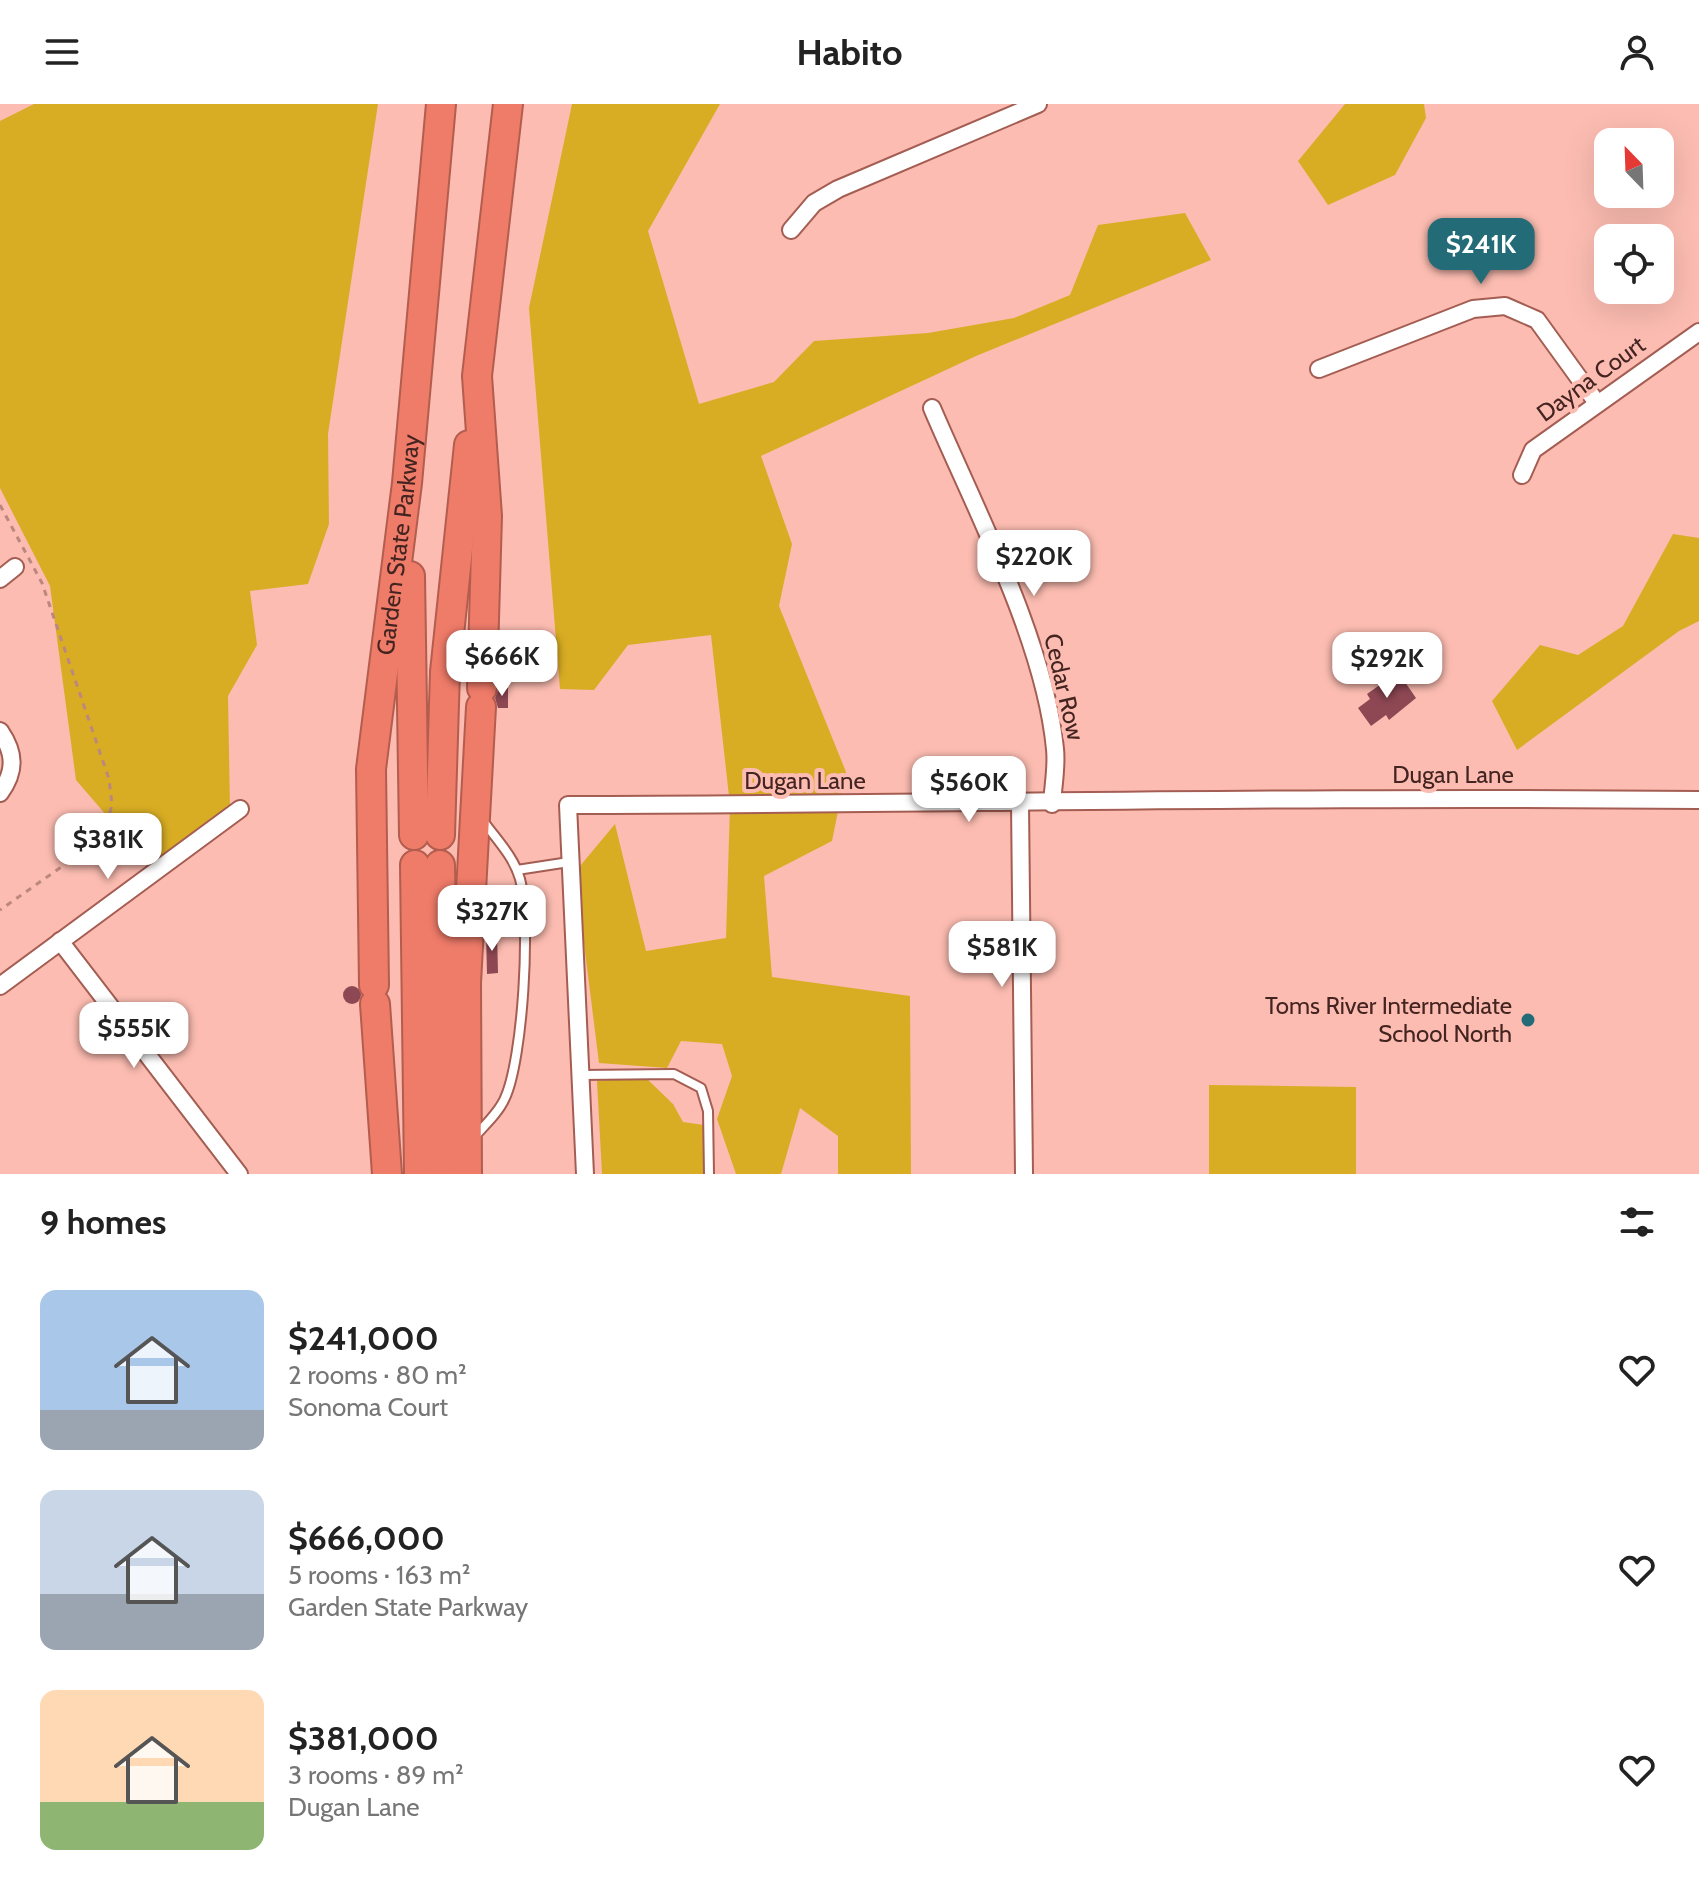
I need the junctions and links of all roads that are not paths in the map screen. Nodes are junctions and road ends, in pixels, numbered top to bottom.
1 (441, 104) edge
2 (508, 104) edge
3 (1038, 104) edge
4 (791, 230) dead end
5 (1699, 332) edge
6 (1319, 369) dead end
7 (477, 376) junction
8 (1597, 403) junction
9 (932, 408) dead end
10 (1522, 475) dead end
11 (407, 483) junction
12 (15, 567) dead end
13 (0, 579) edge
14 (0, 731) edge
15 (0, 793) edge
16 (1699, 800) edge
17 (1020, 804) junction
18 (1052, 804) junction
19 (240, 809) dead end
20 (474, 809) junction
21 (569, 862) junction
22 (517, 870) junction
23 (60, 941) junction
24 (0, 986) edge
25 (580, 1075) junction
26 (467, 1145) junction
27 (239, 1174) edge
28 (387, 1174) edge
29 (419, 1174) edge
30 (446, 1174) edge
31 (467, 1174) edge
32 (585, 1174) edge
33 (709, 1174) edge
34 (1024, 1174) edge

1 - 11 highway, Garden State Parkway
2 - 7 highway
3 - 4 street
5 - 8 street, Dayna Court
6 - 8 street
7 - 11 highway
7 - 20 highway
8 - 10 street, Dayna Court
9 - 18 street, Cedar Row
11 - 28 highway, Garden State Parkway
12 - 13 street
14 - 15 street
16 - 18 street, Dugan Lane
17 - 18 street, Dugan Lane
17 - 21 street, Dugan Lane
17 - 34 street
19 - 23 street
20 - 22 lane
20 - 26 highway
21 - 22 lane
21 - 25 street, Dugan Lane
22 - 26 lane
23 - 24 street
23 - 27 street
25 - 32 street, Dugan Lane
25 - 33 lane
26 - 31 highway
29 - 30 highway

